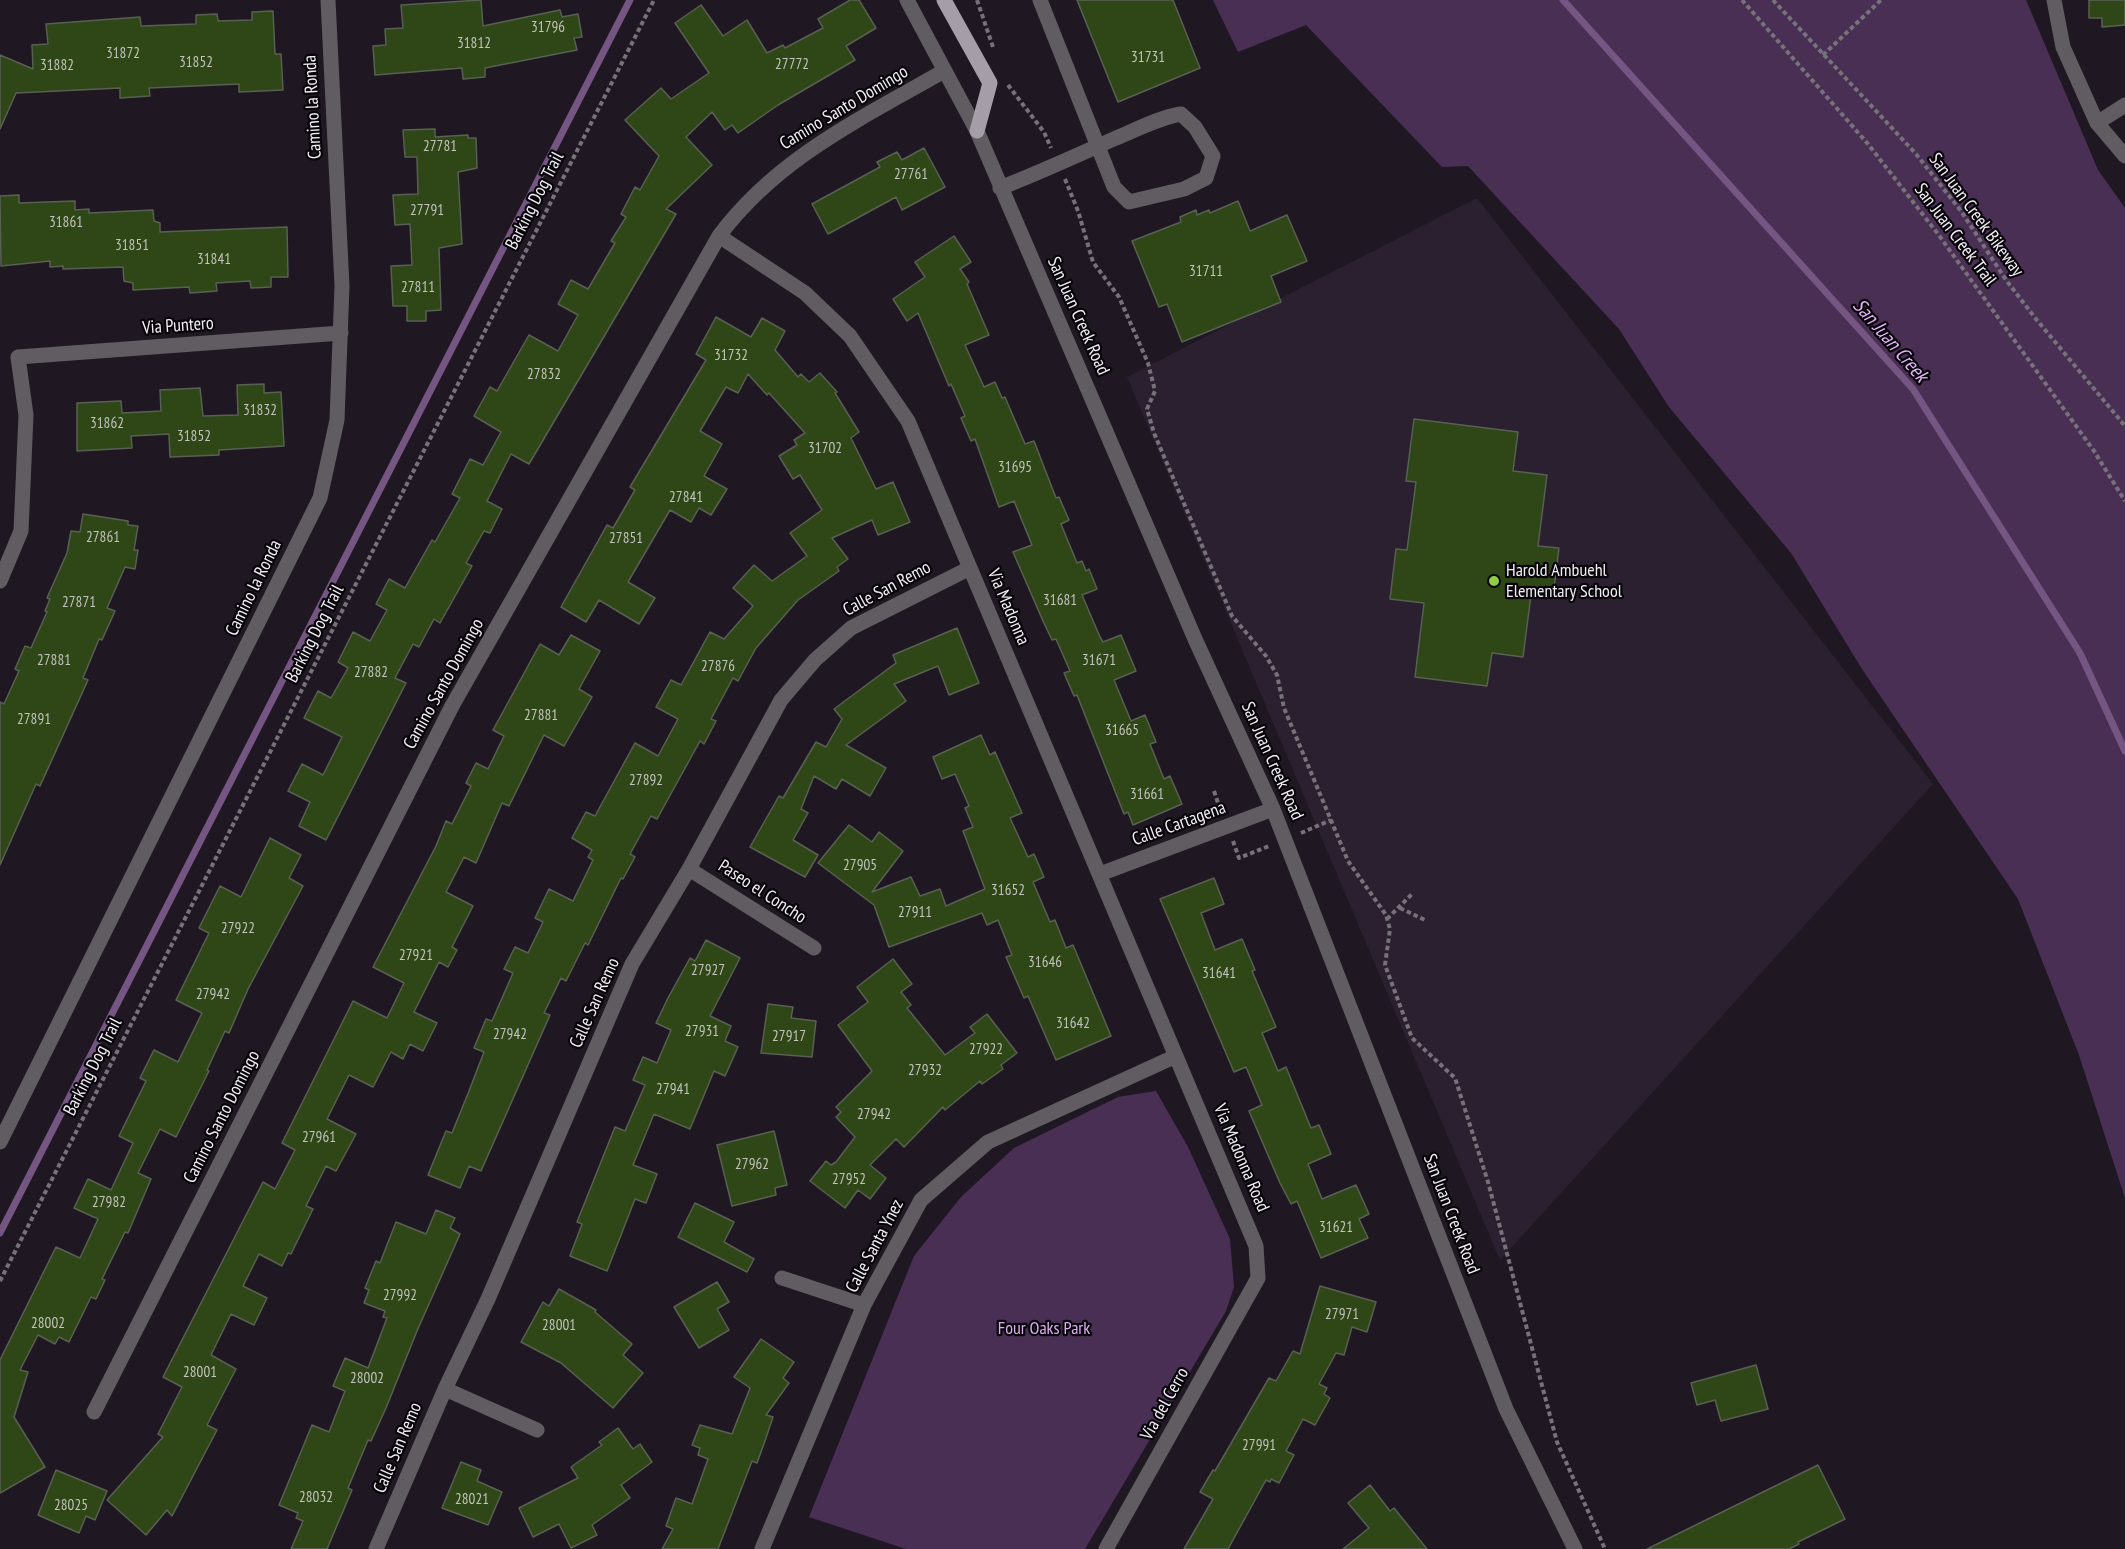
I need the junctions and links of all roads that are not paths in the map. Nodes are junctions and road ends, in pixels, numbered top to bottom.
1 (327, 0) edge
2 (907, 0) edge
3 (944, 0) edge
4 (1040, 0) edge
5 (2054, 0) edge
6 (944, 71) junction
7 (2125, 105) edge
8 (2097, 123) junction
9 (977, 131) junction
10 (1097, 147) junction
11 (2125, 156) edge
12 (1000, 188) junction
13 (719, 236) junction
14 (341, 333) junction
15 (970, 568) junction
16 (0, 581) edge
17 (1273, 809) junction
18 (689, 869) junction
19 (1100, 874) junction
20 (814, 948) dead end
21 (1176, 1056) junction
22 (2, 1134) edge
23 (782, 1278) dead end
24 (1258, 1278) joint
25 (864, 1305) junction
26 (445, 1389) junction
27 (94, 1412) dead end
28 (537, 1430) dead end
29 (376, 1549) edge
30 (762, 1549) edge
31 (1106, 1549) edge
32 (1575, 1549) edge

1 - 14 street, Camino la Ronda
2 - 6 street, San Juan Creek Road
3 - 9 main road
4 - 10 street
5 - 8 street
6 - 9 street, San Juan Creek Road
6 - 13 street, Camino Santo Domingo
7 - 8 street
8 - 11 street
9 - 12 street, San Juan Creek Road
10 - 10 street
10 - 12 street
12 - 17 street, San Juan Creek Road
13 - 15 street, Via Madonna
13 - 27 street, Camino Santo Domingo
14 - 16 street, Via Puntero
14 - 22 street, Camino la Ronda
15 - 18 street, Calle San Remo
15 - 19 street, Via Madonna
17 - 19 street, Calle Cartagena
17 - 32 street, San Juan Creek Road
18 - 20 street, Paseo el Concho
18 - 26 street, Calle San Remo
19 - 21 street, Via Madonna
21 - 24 street, Via Madonna Road
21 - 25 street, Calle Santa Ynez
23 - 25 street
24 - 31 street, Via del Cerro
25 - 30 street, Calle Santa Ynez
26 - 28 street
26 - 29 street, Calle San Remo

